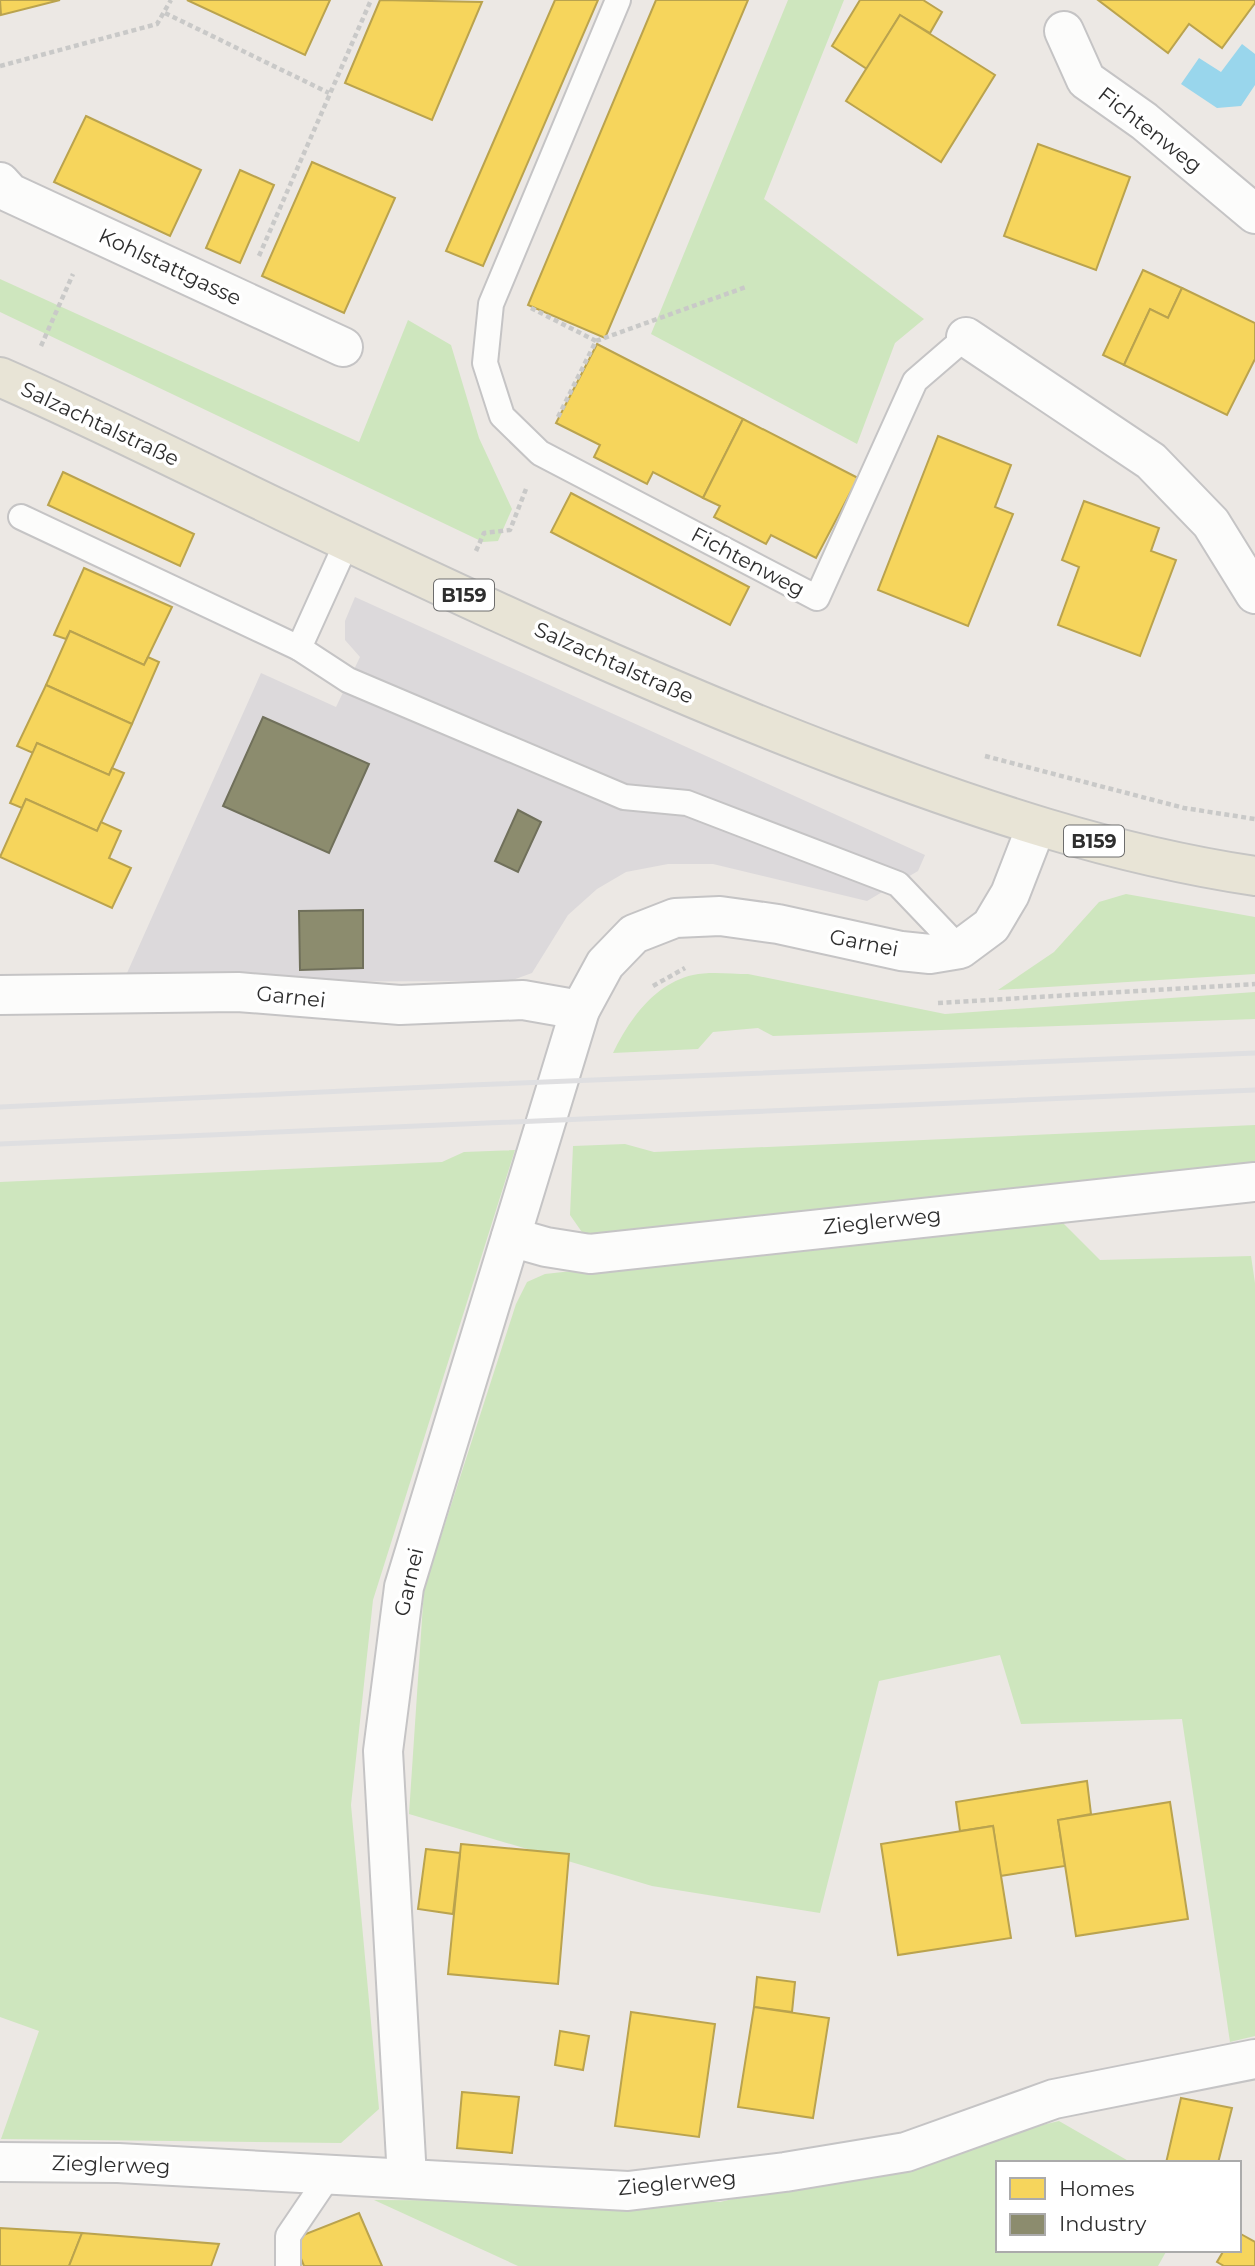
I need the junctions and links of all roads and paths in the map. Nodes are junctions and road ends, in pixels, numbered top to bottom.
1 (171, 0) edge
2 (371, 0) edge
3 (618, 0) edge
4 (165, 13) junction
5 (1064, 31) dead end
6 (0, 66) edge
7 (329, 93) junction
8 (0, 182) edge
9 (1255, 214) edge
10 (69, 282) dead end
11 (746, 287) dead end
12 (497, 290) junction
13 (240, 300) junction
14 (966, 337) joint
15 (596, 341) junction
16 (30, 342) dead end
17 (40, 346) junction
18 (343, 347) dead end
19 (51, 351) dead end
20 (0, 377) edge
21 (540, 453) junction
22 (21, 517) dead end
23 (347, 542) junction
24 (464, 547) dead end
25 (476, 552) junction
26 (487, 558) dead end
27 (1255, 594) edge
28 (299, 648) junction
29 (980, 754) dead end
30 (1255, 819) edge
31 (1036, 827) junction
32 (1255, 876) edge
33 (960, 949) junction
34 (691, 964) dead end
35 (1255, 984) edge
36 (646, 990) dead end
37 (0, 995) edge
38 (932, 1002) dead end
39 (580, 1010) junction
40 (1255, 1182) edge
41 (511, 1237) junction
42 (1255, 2059) edge
43 (0, 2162) edge
44 (330, 2174) junction
45 (407, 2178) junction
46 (288, 2266) edge

1 - 4 path
2 - 7 path
3 - 12 lane, Fichtenweg
4 - 6 path
4 - 7 path
5 - 9 street, Fichtenweg
7 - 13 path
8 - 13 street, Kohlstattgasse
10 - 17 path
11 - 15 path
12 - 15 path
12 - 21 lane, Fichtenweg
13 - 18 street, Kohlstattgasse
14 - 21 lane, Fichtenweg
14 - 27 street, Fichtenweg
15 - 21 path
16 - 17 path
17 - 19 path
20 - 23 main road, Salzachtalstraße / B159
21 - 25 path
22 - 28 lane
23 - 28 lane
23 - 31 main road, Salzachtalstraße / B159
24 - 25 path
25 - 26 path
28 - 33 lane
29 - 30 path
31 - 32 main road, Salzachtalstraße / B159
31 - 33 street
33 - 39 street, Garnei
34 - 36 path
35 - 38 path
37 - 39 street, Garnei
39 - 41 street, Garnei
40 - 41 street, Zieglerweg
41 - 45 street, Garnei
42 - 45 street, Zieglerweg
43 - 44 street, Zieglerweg
44 - 45 street, Zieglerweg
44 - 46 lane

